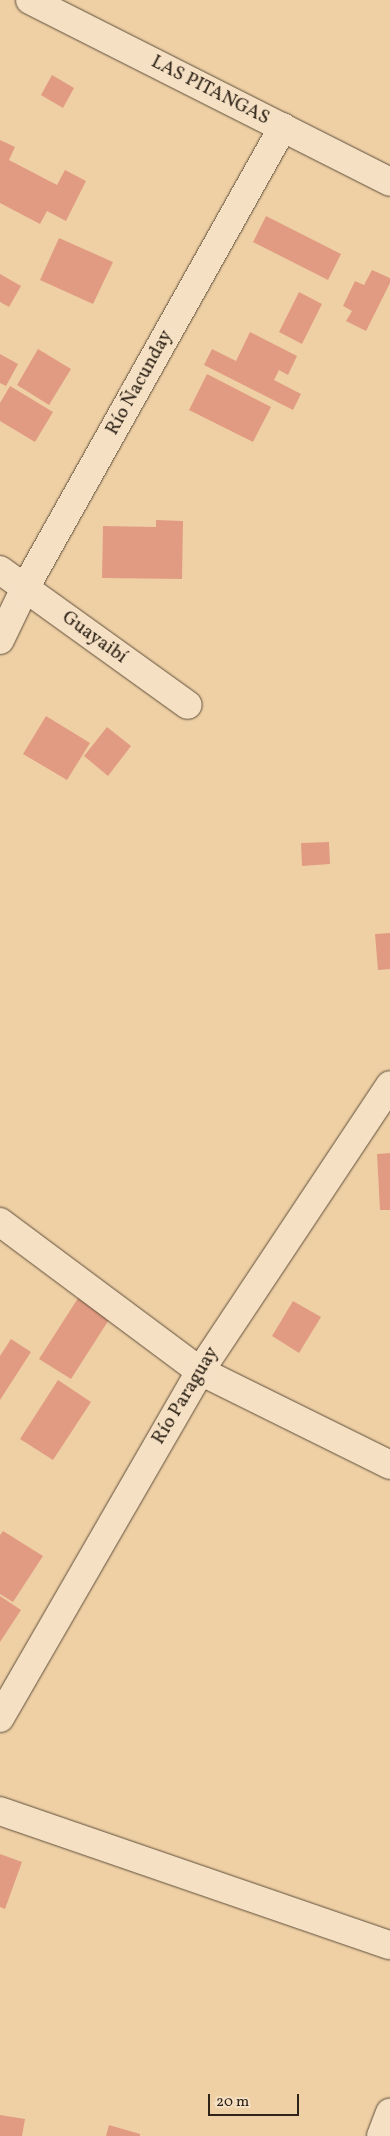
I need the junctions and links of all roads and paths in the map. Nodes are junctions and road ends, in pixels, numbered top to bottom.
1 (30, 0) edge
2 (283, 127) junction
3 (390, 182) edge
4 (0, 570) edge
5 (25, 588) junction
6 (0, 640) edge
7 (188, 705) dead end
8 (390, 1085) edge
9 (0, 1222) edge
10 (200, 1371) junction
11 (390, 1465) edge
12 (0, 1718) edge
13 (0, 1811) edge
14 (390, 1945) edge
15 (390, 2113) edge
16 (381, 2136) edge

1 - 2 street, LAS PITANGAS
2 - 3 street, LAS PITANGAS
2 - 5 street, Río Ñacunday
4 - 5 street, Guayaibí
5 - 6 street, Río Ñacunday
5 - 7 street, Guayaibí
8 - 10 street, Río Paraguay
9 - 10 street
10 - 11 street
10 - 12 street, Río Paraguay
13 - 14 street
15 - 16 street

